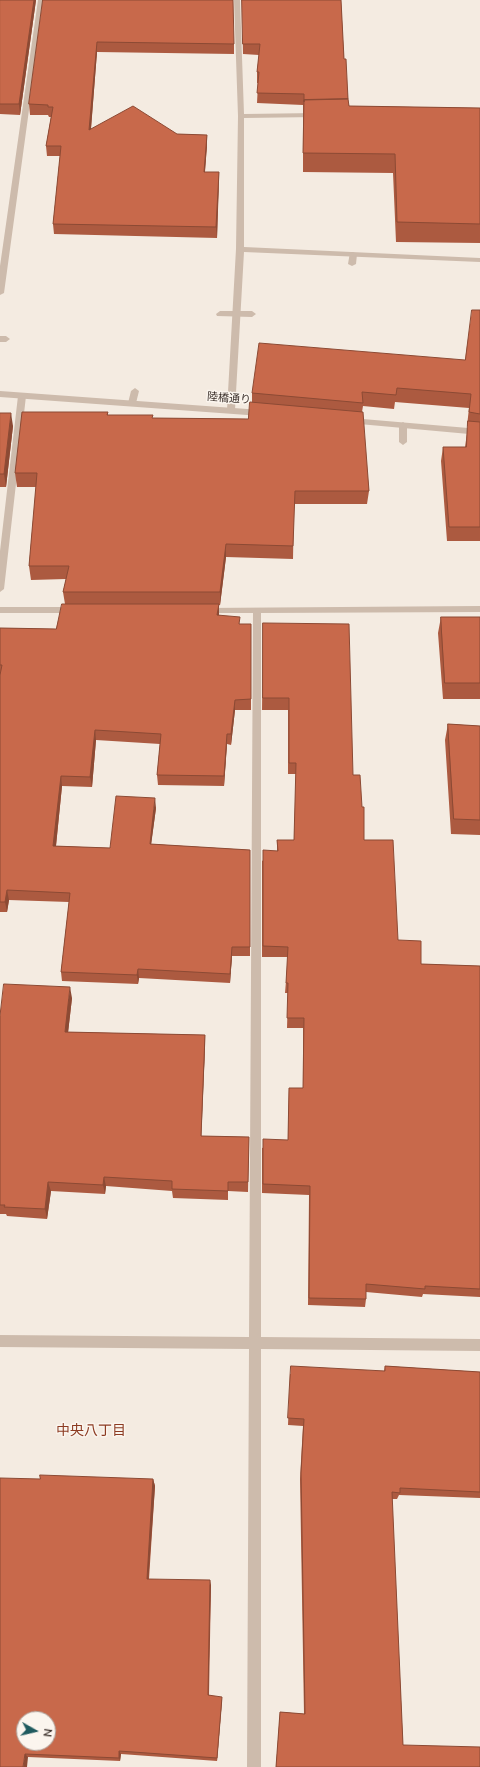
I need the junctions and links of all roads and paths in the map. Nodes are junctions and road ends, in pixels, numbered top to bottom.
1 (41, 0) edge
2 (237, 0) edge
3 (329, 115) edge
4 (241, 116) junction
5 (240, 249) junction
6 (353, 254) junction
7 (480, 260) edge
8 (352, 264) dead end
9 (0, 294) edge
10 (220, 314) dead end
11 (236, 314) junction
12 (252, 314) dead end
13 (135, 391) dead end
14 (0, 394) edge
15 (22, 396) junction
16 (132, 403) junction
17 (231, 410) junction
18 (270, 413) edge
19 (340, 420) edge
20 (403, 425) junction
21 (480, 432) edge
22 (403, 442) dead end
23 (0, 589) edge
24 (480, 609) edge
25 (0, 610) edge
26 (86, 610) edge
27 (195, 610) edge
28 (257, 610) junction
29 (0, 1341) edge
30 (256, 1344) junction
31 (480, 1344) edge
32 (254, 1767) edge

1 - 9 street
2 - 4 street
3 - 4 street
4 - 5 street
5 - 6 street
5 - 11 street
6 - 7 street
6 - 8 street
10 - 11 street
11 - 12 street
11 - 17 street
13 - 16 street
14 - 15 street, 陸橋通り
15 - 16 street, 陸橋通り
15 - 23 street
16 - 17 street, 陸橋通り
17 - 18 street, 陸橋通り
19 - 20 street
20 - 21 street
20 - 22 street
24 - 28 street
25 - 26 street
27 - 28 street
28 - 30 street
29 - 30 street
30 - 31 street
30 - 32 street

